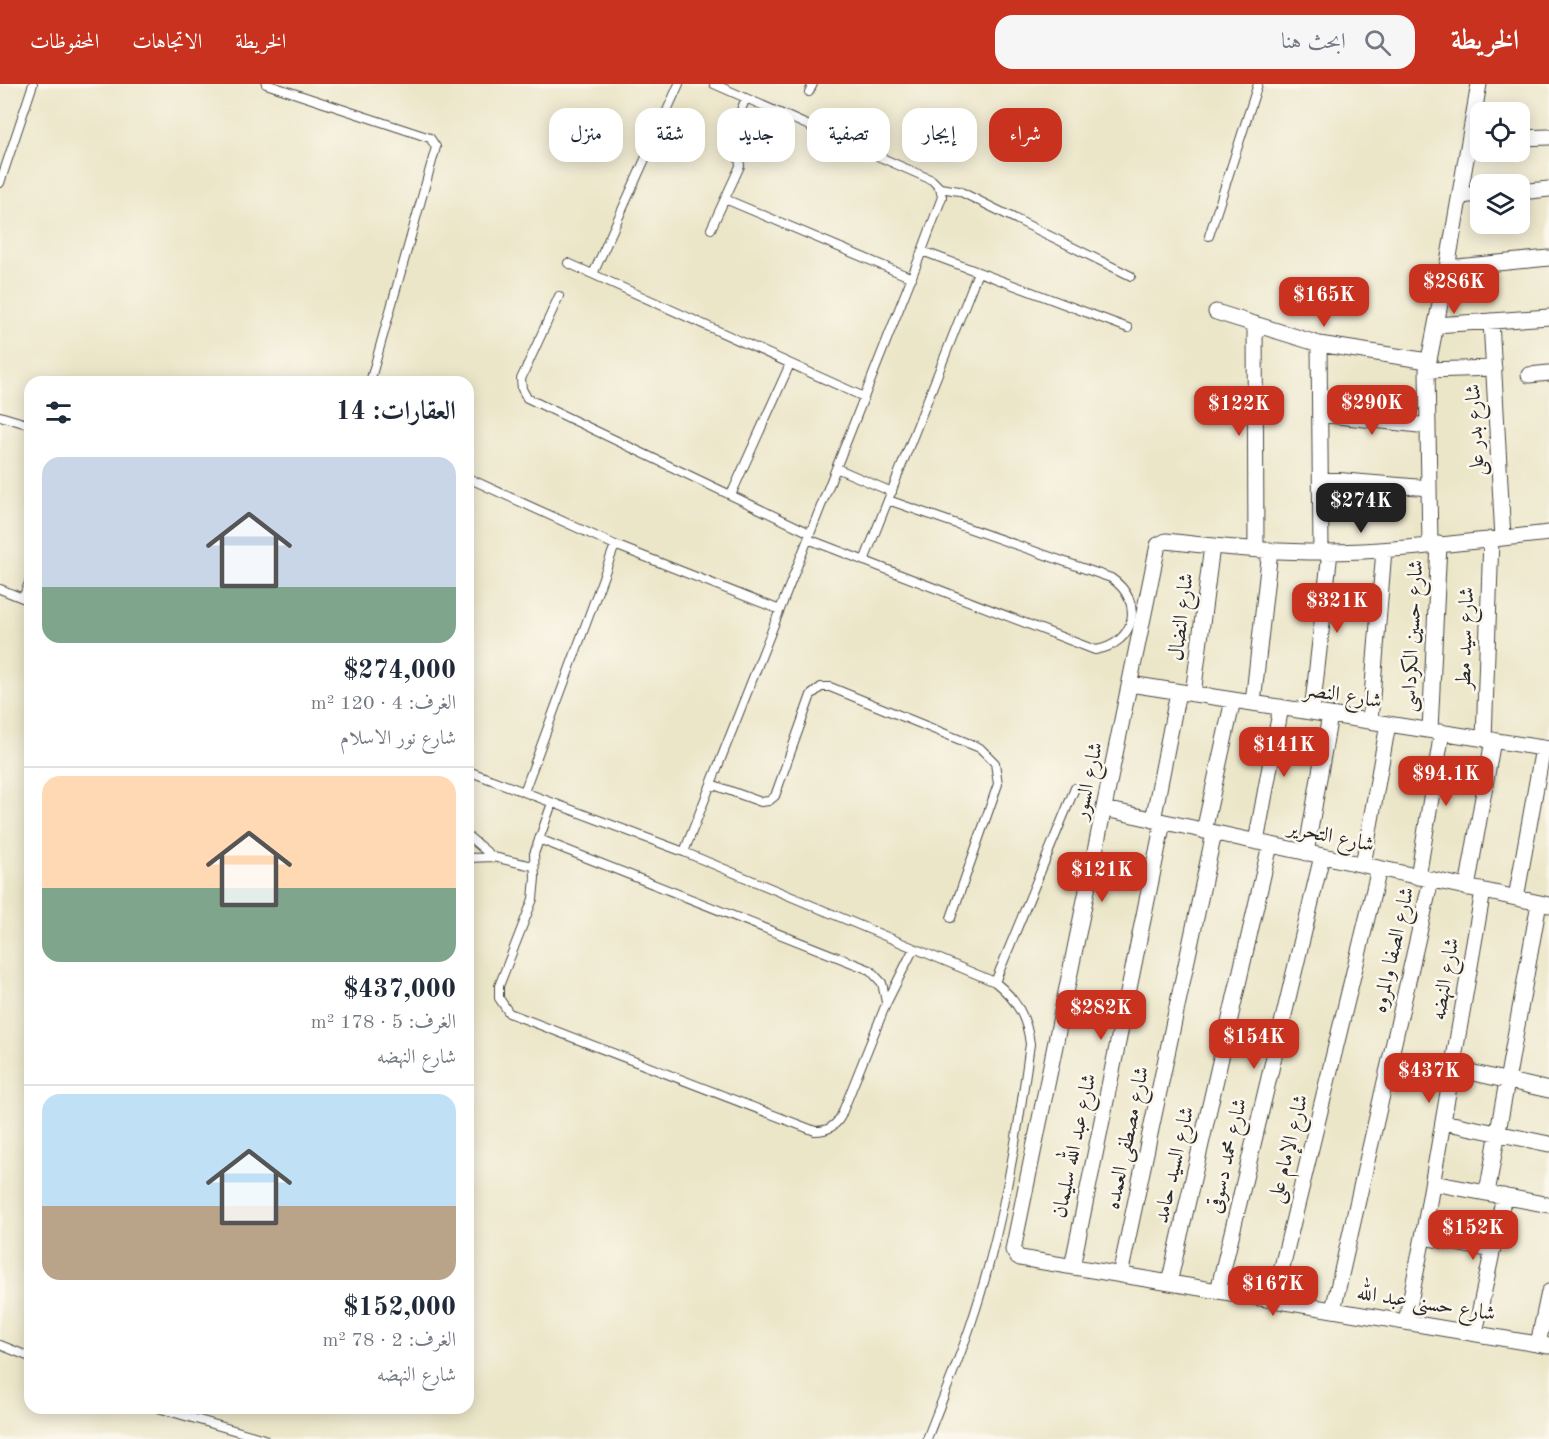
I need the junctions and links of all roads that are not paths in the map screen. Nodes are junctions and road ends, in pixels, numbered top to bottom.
1 (33, 84) edge
2 (266, 84) edge
3 (679, 84) edge
4 (714, 84) edge
5 (813, 84) edge
6 (1258, 84) edge
7 (1479, 84) edge
8 (809, 92) dead end
9 (746, 98) junction
10 (1478, 102) edge
11 (1549, 137) edge
12 (1530, 138) edge
13 (1470, 159) edge
14 (0, 183) edge
15 (939, 188) junction
16 (1549, 189) edge
17 (1530, 191) edge
18 (1460, 196) junction
19 (1470, 196) edge
20 (725, 199) junction
21 (711, 229) dead end
22 (1209, 236) dead end
23 (922, 251) junction
24 (1549, 258) edge
25 (568, 263) dead end
26 (1447, 268) junction
27 (978, 272) junction
28 (593, 274) junction
29 (1131, 276) dead end
30 (912, 278) junction
31 (559, 296) dead end
32 (1216, 312) dead end
33 (1549, 317) edge
34 (1491, 321) junction
35 (1255, 324) junction
36 (1436, 325) junction
37 (1128, 328) dead end
38 (1319, 344) junction
39 (790, 364) junction
40 (1427, 365) junction
41 (1494, 368) junction
42 (1549, 373) edge
43 (1529, 375) dead end
44 (372, 376) edge
45 (864, 397) junction
46 (1320, 414) junction
47 (0, 416) edge
48 (24, 423) edge
49 (1428, 426) junction
50 (836, 468) junction
51 (1321, 479) junction
52 (474, 481) edge
53 (1429, 488) junction
54 (892, 492) junction
55 (731, 495) junction
56 (888, 501) junction
57 (1549, 533) edge
58 (809, 536) junction
59 (1497, 539) junction
60 (615, 545) junction
61 (1435, 545) junction
62 (1212, 546) junction
63 (1263, 550) junction
64 (1384, 550) junction
65 (1325, 552) junction
66 (864, 561) junction
67 (0, 589) edge
68 (24, 598) edge
69 (780, 610) junction
70 (1130, 684) junction
71 (1185, 693) junction
72 (1233, 700) junction
73 (1253, 703) junction
74 (1281, 707) junction
75 (1312, 712) junction
76 (1330, 715) junction
77 (1370, 721) junction
78 (1388, 724) junction
79 (1436, 731) junction
80 (1488, 739) junction
81 (1546, 748) edge
82 (474, 773) edge
83 (711, 784) junction
84 (1075, 788) dead end
85 (524, 792) junction
86 (552, 803) junction
87 (1105, 809) junction
88 (1158, 821) junction
89 (1209, 832) junction
90 (539, 839) junction
91 (474, 841) edge
92 (1263, 844) junction
93 (684, 852) junction
94 (1306, 853) junction
95 (1322, 856) junction
96 (494, 857) junction
97 (474, 858) edge
98 (1363, 865) junction
99 (534, 867) junction
100 (1379, 869) junction
101 (1424, 879) junction
102 (1467, 888) junction
103 (1483, 891) junction
104 (1516, 898) junction
105 (1544, 904) edge
106 (951, 918) dead end
107 (914, 948) junction
108 (995, 982) junction
109 (886, 1004) junction
110 (1452, 1068) junction
111 (1507, 1080) junction
112 (1549, 1090) edge
113 (1443, 1122) junction
114 (1498, 1133) junction
115 (1549, 1144) edge
116 (1433, 1184) junction
117 (1487, 1193) junction
118 (1504, 1196) junction
119 (1549, 1204) edge
120 (1423, 1237) junction
121 (1492, 1250) junction
122 (1014, 1254) joint
123 (1072, 1267) junction
124 (1120, 1275) junction
125 (1169, 1283) junction
126 (1218, 1291) junction
127 (1549, 1292) edge
128 (1274, 1300) junction
129 (1333, 1310) junction
130 (1406, 1322) junction
131 (1475, 1333) junction
132 (0, 1345) edge
133 (1543, 1345) edge
134 (24, 1355) edge
135 (179, 1414) edge
136 (264, 1439) edge
137 (927, 1439) edge

1 - 14 lane
2 - 44 lane
3 - 28 lane
4 - 9 lane
5 - 8 lane
6 - 22 lane
7 - 10 street, شارع حسين الكرداسى
9 - 15 lane
9 - 20 lane
11 - 12 street
13 - 18 street, شارع حسين الكرداسى
15 - 23 lane
15 - 29 lane
16 - 17 street
18 - 19 street
18 - 26 street, شارع حسين الكرداسى
20 - 21 lane
20 - 30 lane
23 - 27 lane
23 - 30 lane
24 - 26 street
25 - 28 lane
26 - 36 street, شارع حسين الكرداسى
27 - 37 lane
27 - 54 lane
28 - 39 lane
30 - 45 lane
31 - 55 lane
32 - 35 street
33 - 34 street
34 - 36 street
34 - 41 street, شارع بدر على
35 - 38 street
35 - 63 street
36 - 40 street, شارع حسين الكرداسى
38 - 40 street
38 - 46 street
39 - 45 lane
39 - 55 lane
40 - 41 street
40 - 49 street, شارع حسين الكرداسى
41 - 59 street, شارع بدر على
42 - 43 street
45 - 50 lane
46 - 49 street
46 - 51 street
47 - 48 lane
49 - 53 street, شارع حسين الكرداسى
50 - 54 lane
50 - 58 lane
51 - 53 street
51 - 65 street
52 - 60 lane
53 - 61 street, شارع حسين الكرداسى
54 - 56 lane
55 - 58 lane
56 - 66 lane
56 - 66 lane
57 - 59 street
58 - 66 lane
58 - 69 lane
59 - 61 street
59 - 80 street, شارع سيد مطر
60 - 69 lane
60 - 85 lane
61 - 64 street
61 - 79 street, شارع حسين الكرداسى
62 - 63 street
62 - 70 street, شارع السور
62 - 71 street, شارع النضال
63 - 65 street
63 - 73 street
64 - 65 street
64 - 77 street
65 - 75 street
67 - 68 lane
69 - 83 lane
70 - 71 street, شارع النصر
70 - 87 street, شارع السور
71 - 72 street, شارع النصر
71 - 88 street, شارع النضال
72 - 73 street, شارع النصر
72 - 89 street, شارع مصطفى العمده
73 - 74 street, شارع النصر
74 - 75 street, شارع النصر
74 - 92 street, شارع السيد حامد
75 - 76 street, شارع النصر
76 - 77 street, شارع النصر
76 - 94 street
77 - 78 street, شارع النصر
78 - 79 street, شارع النصر
78 - 98 street
79 - 80 street, شارع النصر
79 - 101 street, شارع حسين الكرداسى
80 - 81 street, شارع النصر
80 - 102 street, شارع سيد مطر
81 - 104 street
82 - 85 lane
83 - 93 lane
83 - 106 lane
84 - 108 lane
85 - 86 lane
86 - 90 lane
86 - 93 lane
87 - 88 street, شارع التحرير
87 - 122 street, شارع السور
88 - 89 street, شارع التحرير
88 - 123 street, شارع عبد الله سليمان
89 - 92 street, شارع التحرير
89 - 124 street, شارع مصطفى العمده
90 - 99 lane
90 - 109 lane
91 - 96 lane
92 - 94 street, شارع التحرير
92 - 125 street, شارع السيد حامد
93 - 107 lane
94 - 95 street, شارع التحرير
95 - 98 street, شارع التحرير
95 - 126 street, شارع محمد دسوقى
96 - 97 lane
96 - 99 lane
98 - 100 street, شارع التحرير
99 - 109 lane
100 - 101 street, شارع التحرير
100 - 128 street, شارع الإمام على
101 - 102 street, شارع التحرير
101 - 129 street, شارع الصفا والمروه
102 - 103 street, شارع التحرير
103 - 104 street, شارع التحرير
103 - 110 street, شارع النهضه
104 - 105 street, شارع التحرير
105 - 111 street
107 - 108 lane
107 - 109 lane
108 - 137 lane
110 - 111 street
110 - 113 street, شارع النهضه
111 - 112 street
111 - 114 street
113 - 114 street
113 - 116 street, شارع النهضه
114 - 115 street
114 - 117 street
116 - 117 street
116 - 120 street, شارع النهضه
117 - 118 street
118 - 119 street
118 - 121 street
120 - 121 street
120 - 130 street, شارع النهضه
121 - 131 street
122 - 123 street, شارع حسنى عبد الله
123 - 124 street, شارع حسنى عبد الله
124 - 125 street, شارع حسنى عبد الله
125 - 126 street, شارع حسنى عبد الله
126 - 128 street, شارع حسنى عبد الله
127 - 133 street
128 - 129 street, شارع حسنى عبد الله
129 - 130 street, شارع حسنى عبد الله
130 - 131 street, شارع حسنى عبد الله
131 - 133 street, شارع حسنى عبد الله
132 - 134 lane
135 - 136 lane

